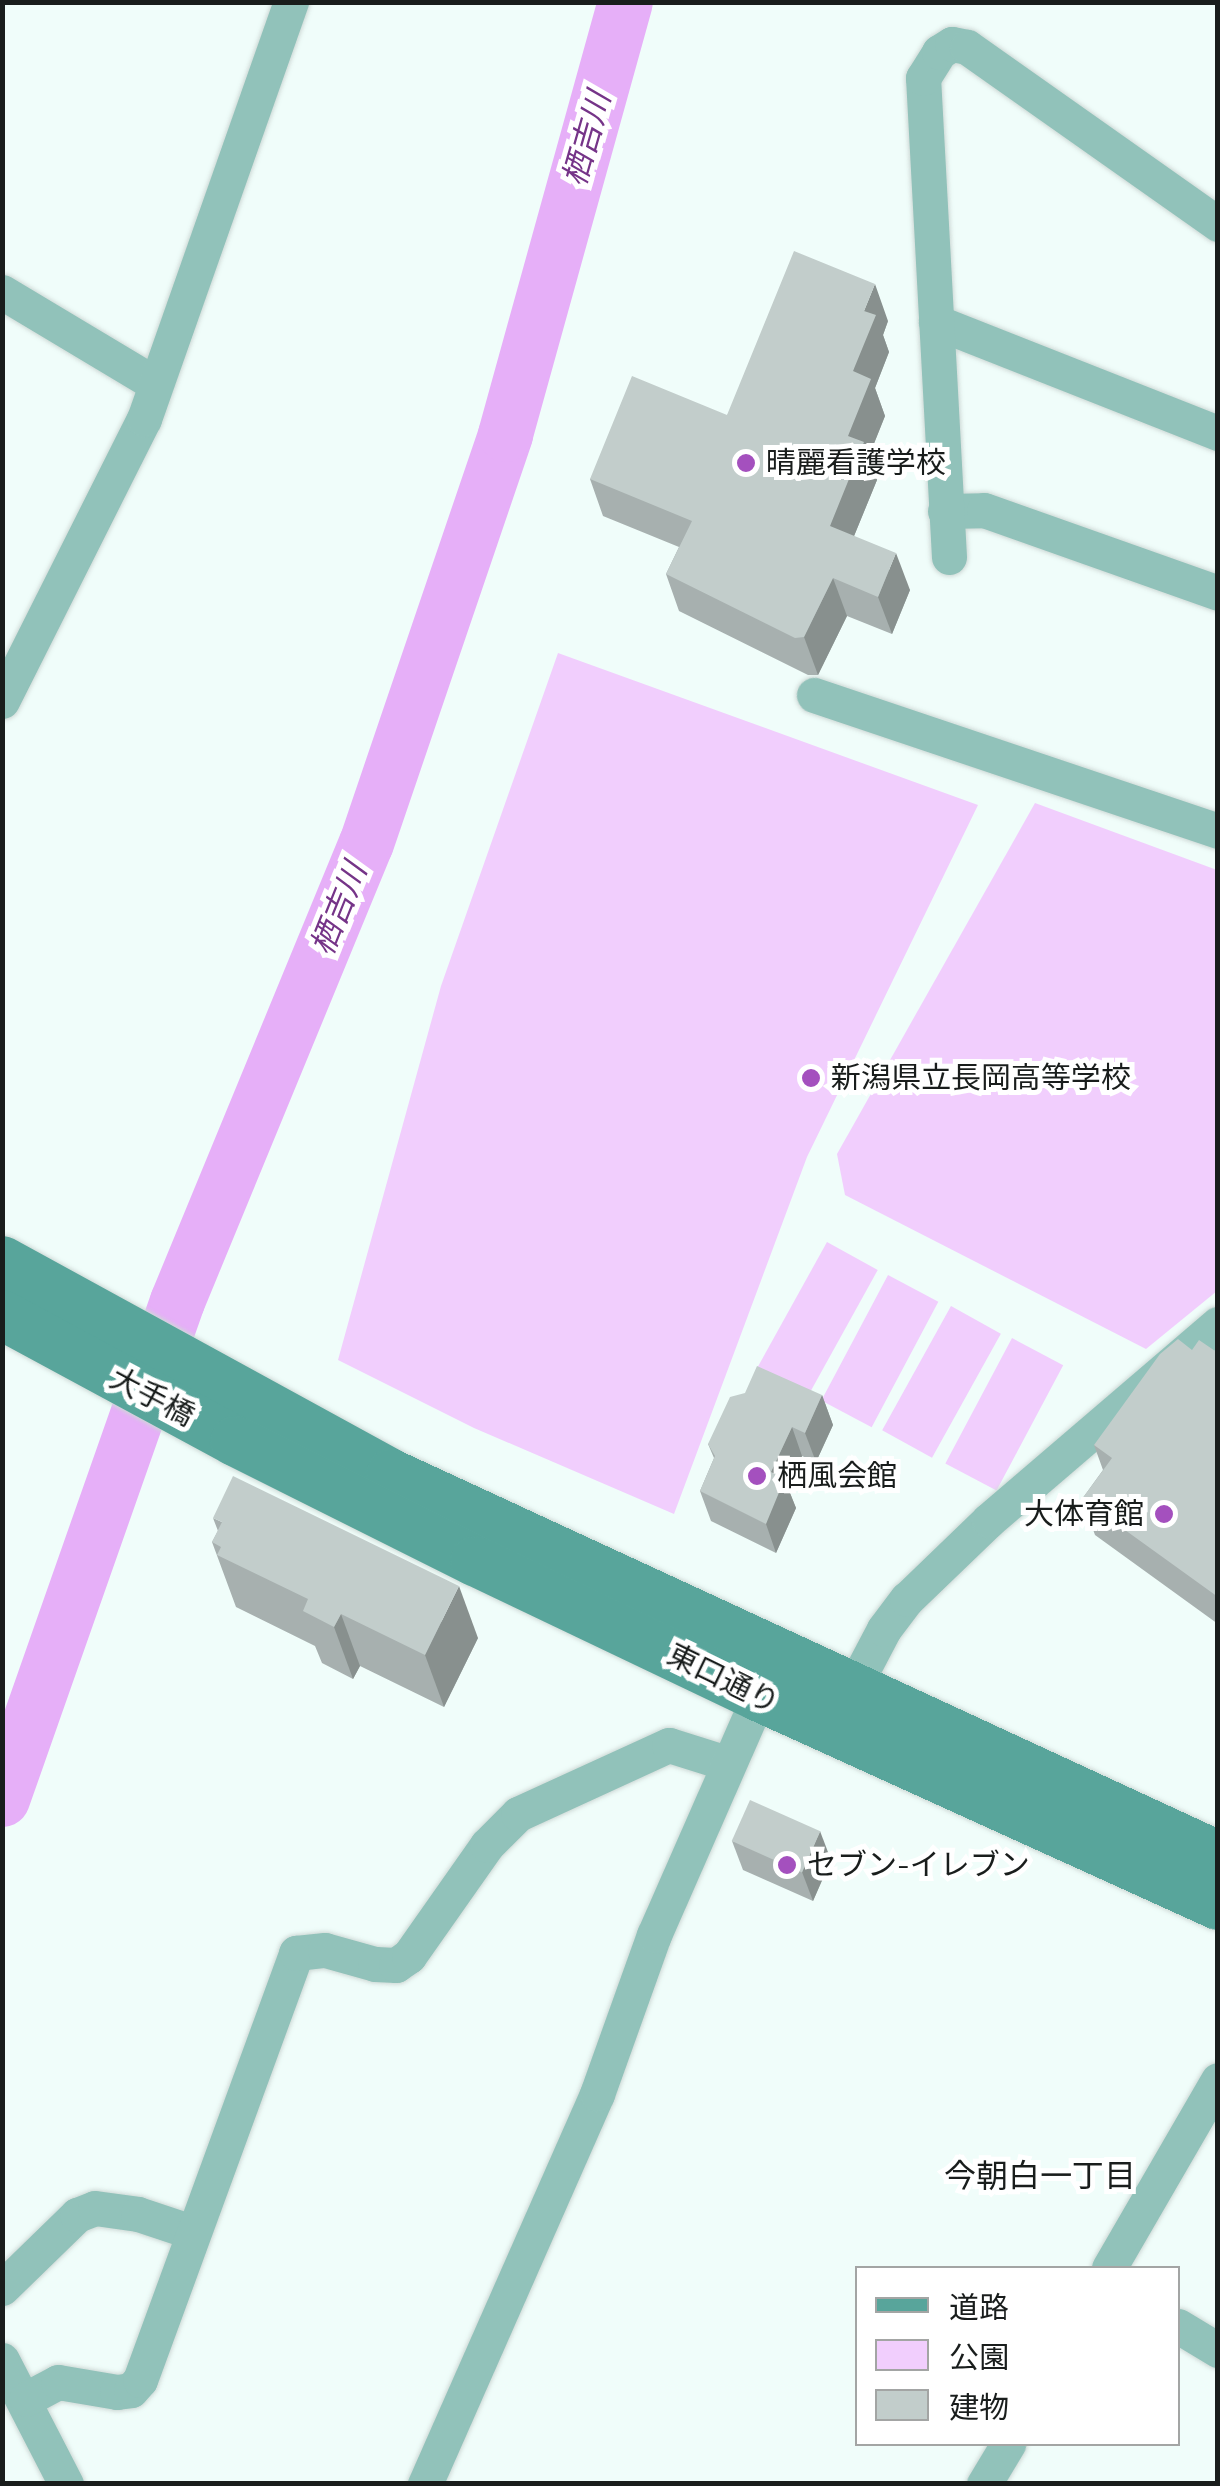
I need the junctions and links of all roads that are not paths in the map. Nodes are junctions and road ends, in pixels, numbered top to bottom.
1 (291, 2) edge
2 (1218, 224) edge
3 (2, 292) edge
4 (936, 322) junction
5 (156, 384) junction
6 (1218, 433) edge
7 (945, 511) junction
8 (949, 558) dead end
9 (1218, 593) edge
10 (814, 695) dead end
11 (2, 701) edge
12 (1218, 831) edge
13 (2, 1261) edge
14 (2, 1315) edge
15 (1218, 1324) edge
16 (78, 1332) junction
17 (243, 1421) joint
18 (767, 1676) junction
19 (852, 1690) junction
20 (726, 1764) junction
21 (1218, 1856) edge
22 (1218, 1905) edge
23 (1218, 2080) edge
24 (192, 2232) junction
25 (1110, 2266) edge
26 (2, 2288) edge
27 (1180, 2327) edge
28 (1218, 2350) edge
29 (2, 2360) edge
30 (26, 2399) junction
31 (1007, 2446) edge
32 (66, 2484) edge
33 (425, 2484) edge
34 (984, 2484) edge

1 - 5 street
2 - 4 street
3 - 5 street
4 - 6 street
4 - 7 street
5 - 11 street
7 - 8 street
7 - 9 street
10 - 12 street
13 - 16 street
14 - 16 street
15 - 19 street
16 - 17 street, 大手橋
17 - 18 street, 東口通り
18 - 19 street, 東口通り
18 - 20 street
18 - 22 street, 東口通り
19 - 21 street, 東口通り
20 - 24 street
20 - 33 street
23 - 25 street
24 - 26 street
24 - 30 street
27 - 28 street
29 - 30 street
30 - 32 street
31 - 34 street

